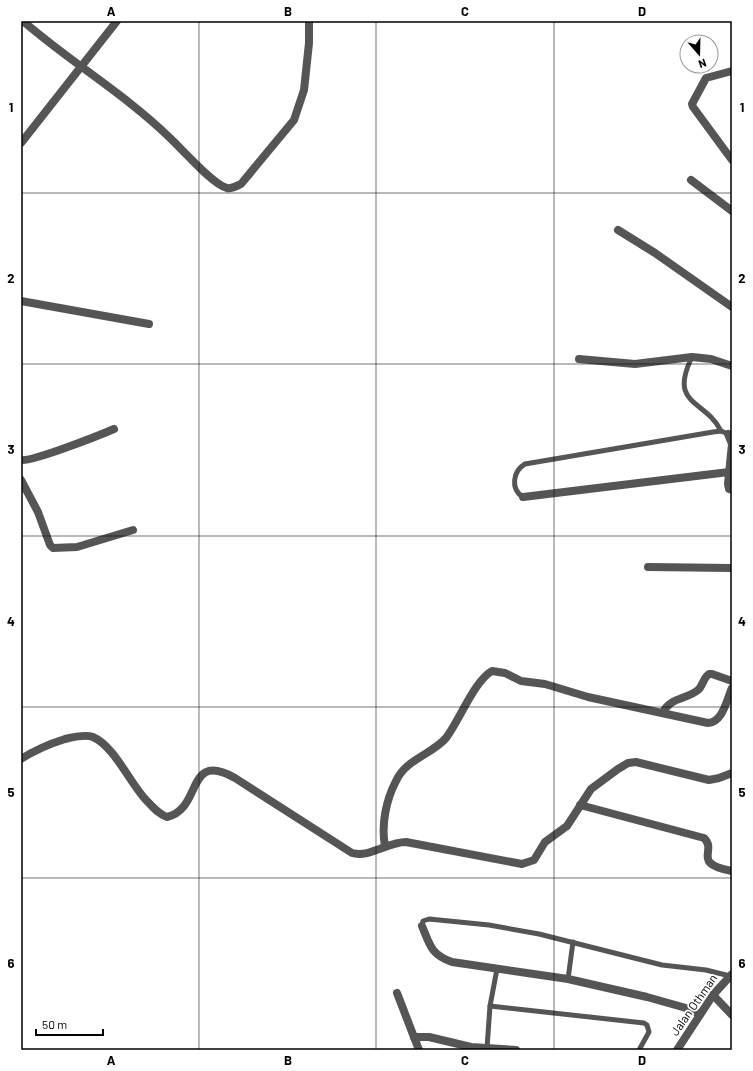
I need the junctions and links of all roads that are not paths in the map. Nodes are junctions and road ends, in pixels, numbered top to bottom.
1 (23, 21) edge
2 (117, 21) edge
3 (309, 21) edge
4 (82, 67) junction
5 (732, 72) edge
6 (21, 143) edge
7 (732, 160) edge
8 (691, 180) dead end
9 (732, 211) edge
10 (618, 230) dead end
11 (21, 301) edge
12 (732, 307) edge
13 (149, 324) dead end
14 (692, 357) junction
15 (579, 359) dead end
16 (732, 366) edge
17 (114, 429) dead end
18 (725, 432) junction
19 (21, 460) edge
20 (729, 472) junction
21 (21, 480) edge
22 (732, 490) edge
23 (523, 497) joint
24 (133, 530) dead end
25 (648, 567) dead end
26 (732, 568) edge
27 (732, 681) edge
28 (732, 688) edge
29 (663, 712) junction
30 (21, 759) edge
31 (732, 773) edge
32 (580, 805) junction
33 (385, 846) junction
34 (732, 871) edge
35 (422, 926) joint
36 (573, 942) junction
37 (497, 969) junction
38 (731, 975) edge
39 (568, 979) junction
40 (397, 993) dead end
41 (714, 994) junction
42 (490, 1006) junction
43 (700, 1014) junction
44 (732, 1015) edge
45 (414, 1037) junction
46 (487, 1048) junction
47 (419, 1050) edge
48 (516, 1050) edge
49 (639, 1050) edge
50 (677, 1050) edge

1 - 4 street
2 - 4 street
3 - 4 street
4 - 6 street
5 - 7 street
8 - 9 street
10 - 12 street
11 - 13 street
14 - 15 street
14 - 16 street
14 - 18 lane
17 - 19 street
18 - 20 street
18 - 23 lane
20 - 22 street
20 - 23 street
21 - 24 street
25 - 26 street
27 - 29 street
28 - 29 street
29 - 33 street
30 - 33 street
31 - 32 street
32 - 33 street
32 - 34 street
35 - 36 lane
35 - 37 street
36 - 38 lane
36 - 39 lane
37 - 39 street
37 - 42 lane
38 - 41 street, Jalan Othman
39 - 43 street
40 - 45 street
41 - 43 street, Jalan Othman
41 - 44 street
42 - 46 lane
42 - 49 lane
43 - 50 street, Jalan Othman
45 - 46 street
45 - 47 street
46 - 48 street

